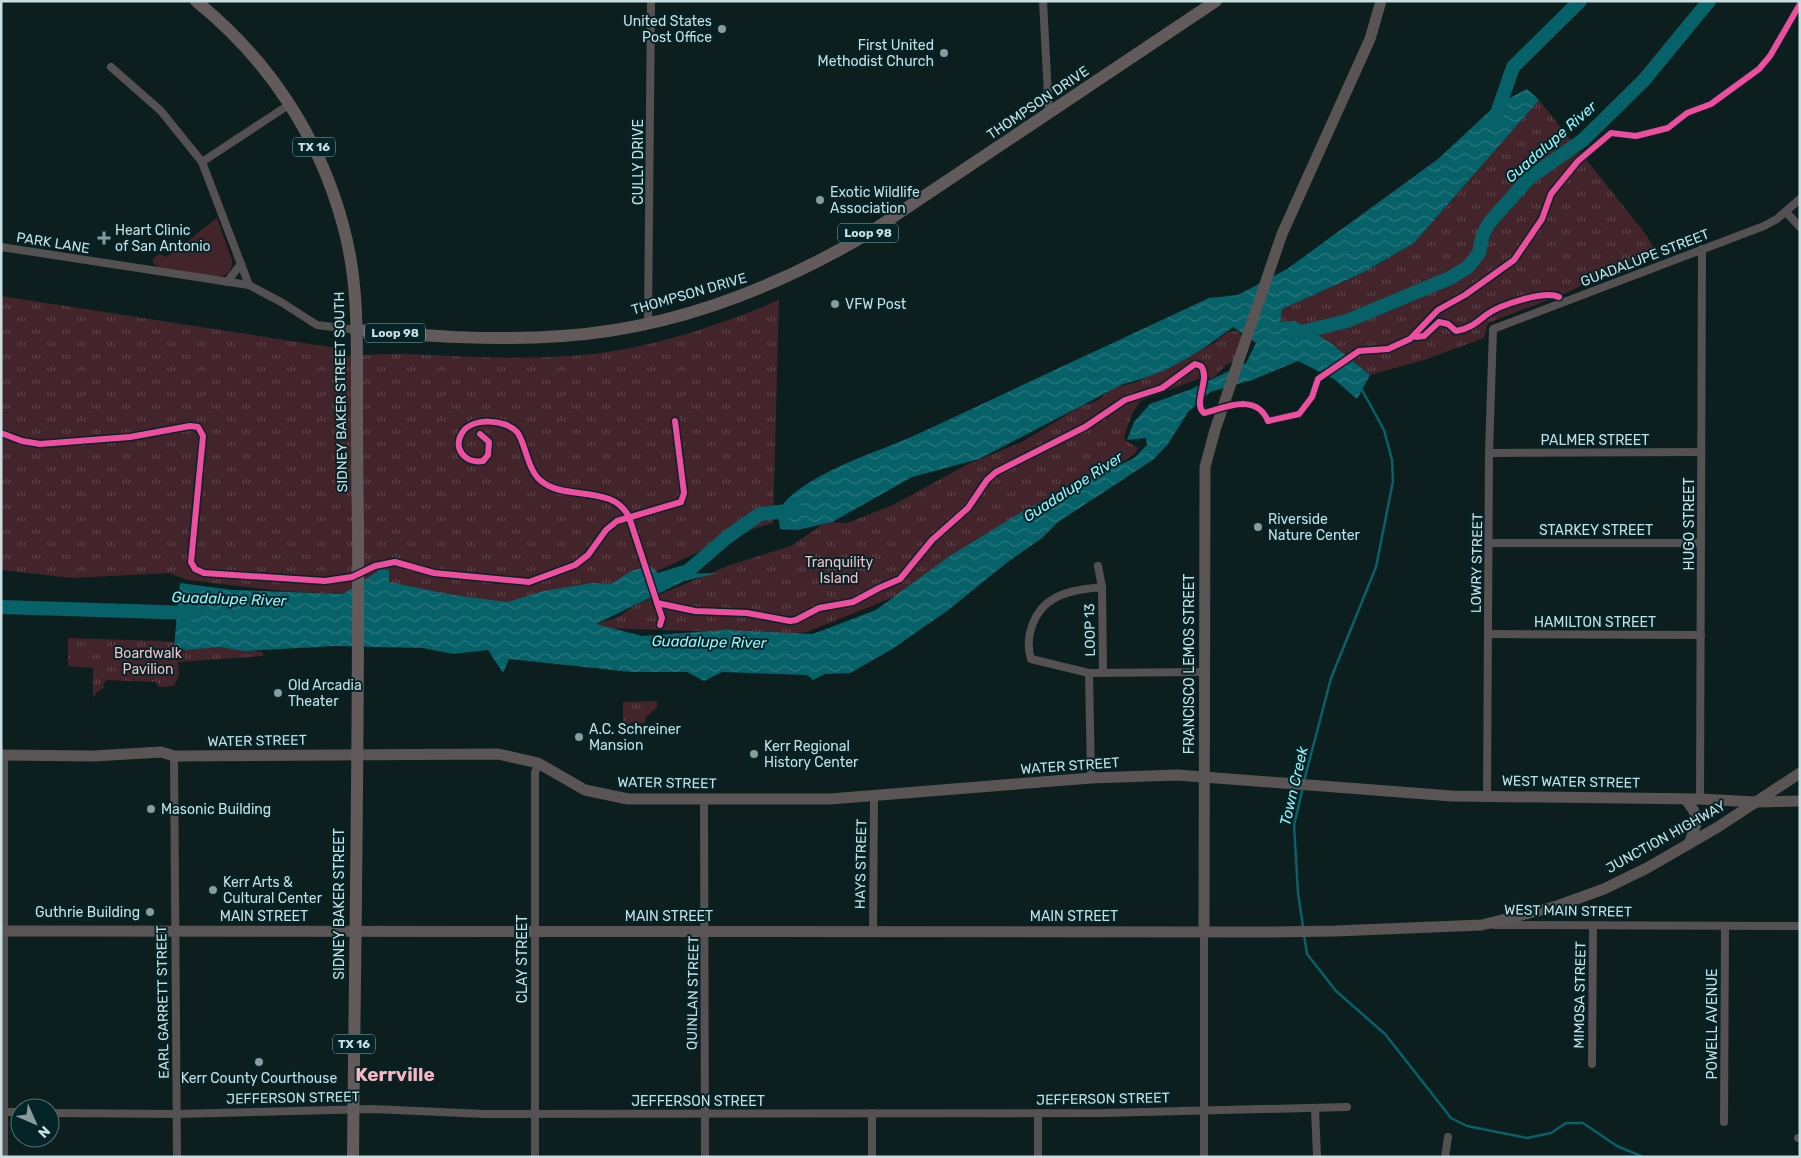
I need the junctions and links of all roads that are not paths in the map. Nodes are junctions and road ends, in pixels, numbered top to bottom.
1 (196, 1) edge
2 (651, 1) edge
3 (1043, 1) edge
4 (1216, 1) edge
5 (1381, 1) edge
6 (111, 67) dead end
7 (290, 104) junction
8 (1049, 114) junction
9 (202, 162) junction
10 (1800, 199) edge
11 (1786, 212) junction
12 (1800, 227) edge
13 (1, 247) edge
14 (1702, 249) junction
15 (241, 264) junction
16 (227, 282) junction
17 (249, 285) junction
18 (648, 322) junction
19 (1493, 329) joint
20 (357, 330) junction
21 (1701, 452) junction
22 (1489, 453) junction
23 (1490, 543) junction
24 (1701, 543) junction
25 (1098, 566) dead end
26 (1102, 587) junction
27 (1488, 634) junction
28 (1701, 635) junction
29 (358, 651) joint
30 (1103, 672) junction
31 (1204, 672) junction
32 (1089, 673) junction
33 (3, 755) edge
34 (356, 755) junction
35 (174, 756) junction
36 (538, 762) junction
37 (1800, 773) edge
38 (1204, 776) junction
39 (1091, 778) junction
40 (1342, 786) joint
41 (1487, 796) junction
42 (874, 797) junction
43 (704, 799) junction
44 (1700, 799) junction
45 (1686, 800) junction
46 (1800, 801) edge
47 (1755, 802) junction
48 (1689, 844) junction
49 (1482, 925) junction
50 (1593, 926) junction
51 (1725, 926) junction
52 (1800, 926) edge
53 (2, 931) edge
54 (175, 931) junction
55 (354, 931) junction
56 (534, 931) junction
57 (706, 931) junction
58 (872, 931) junction
59 (1204, 931) junction
60 (1336, 931) joint
61 (1592, 1064) dead end
62 (1347, 1107) dead end
63 (354, 1109) junction
64 (1315, 1109) junction
65 (1206, 1110) junction
66 (2, 1112) edge
67 (60, 1113) edge
68 (535, 1113) junction
69 (705, 1113) junction
70 (872, 1113) junction
71 (1038, 1113) junction
72 (176, 1114) junction
73 (1724, 1122) dead end
74 (1448, 1137) dead end
75 (4, 1157) edge
76 (177, 1157) edge
77 (353, 1157) edge
78 (535, 1157) edge
79 (705, 1157) edge
80 (872, 1157) edge
81 (1038, 1157) edge
82 (1204, 1157) edge
83 (1317, 1157) edge
84 (1445, 1157) edge

1 - 7 main road, SIDNEY BAKER STREET SOUTH / TX 16
2 - 18 street, CULLY DRIVE
3 - 8 street
4 - 8 main road, THOMPSON DRIVE / Loop 98
5 - 31 street, FRANCISCO LEMOS STREET
6 - 9 street
7 - 9 street
7 - 20 main road, SIDNEY BAKER STREET SOUTH / TX 16
8 - 18 main road, THOMPSON DRIVE / Loop 98
9 - 15 street
10 - 11 street, GUADALUPE STREET
11 - 12 street
11 - 14 street, GUADALUPE STREET
13 - 16 street, PARK LANE
14 - 19 street, GUADALUPE STREET
14 - 21 street, HUGO STREET
15 - 16 street
15 - 17 street
16 - 17 street, PARK LANE
17 - 20 street, PARK LANE
18 - 20 main road, THOMPSON DRIVE / Loop 98
19 - 22 street, LOWRY STREET
20 - 29 main road, SIDNEY BAKER STREET SOUTH / TX 16
21 - 22 street, PALMER STREET
21 - 24 street, HUGO STREET
22 - 23 street, LOWRY STREET
23 - 24 street, STARKEY STREET
23 - 27 street, LOWRY STREET
24 - 28 street, HUGO STREET
25 - 26 street, LOOP 13
26 - 30 street, LOOP 13
26 - 32 street, LOOP 13
27 - 28 street, HAMILTON STREET
27 - 41 street, LOWRY STREET
28 - 44 street, HUGO STREET
29 - 34 main road, SIDNEY BAKER STREET / TX 16
30 - 31 street
30 - 32 street
31 - 38 street, FRANCISCO LEMOS STREET
32 - 39 street
33 - 35 street, WATER STREET
33 - 53 street
34 - 35 street, WATER STREET
34 - 36 street, WATER STREET
34 - 55 main road, SIDNEY BAKER STREET / TX 16
35 - 54 street, EARL GARRETT STREET
36 - 43 street, WATER STREET
36 - 56 street, CLAY STREET
37 - 47 street, JUNCTION HIGHWAY
38 - 39 street, WATER STREET
38 - 40 street, WATER STREET
38 - 59 street, FRANCISCO LEMOS STREET
39 - 42 street, WATER STREET
40 - 41 street, WEST WATER STREET
41 - 45 street, WEST WATER STREET
42 - 43 street, WATER STREET
42 - 58 street, HAYS STREET
43 - 57 street, QUINLAN STREET
44 - 45 street, WEST WATER STREET
44 - 47 street, WEST WATER STREET
45 - 48 street
46 - 47 street, WEST WATER STREET
47 - 48 street, JUNCTION HIGHWAY
48 - 49 street, JUNCTION HIGHWAY
49 - 50 street, WEST MAIN STREET
49 - 60 street, WEST MAIN STREET
50 - 51 street, WEST MAIN STREET
50 - 61 street, MIMOSA STREET
51 - 52 street, WEST MAIN STREET
51 - 73 street, POWELL AVENUE
53 - 54 street, MAIN STREET
53 - 66 street
54 - 55 street, MAIN STREET
54 - 72 street, EARL GARRETT STREET
55 - 56 street, MAIN STREET
55 - 63 main road, SIDNEY BAKER STREET / TX 16
56 - 57 street, MAIN STREET
56 - 68 street, CLAY STREET
57 - 58 street, MAIN STREET
57 - 69 street, QUINLAN STREET
58 - 59 street, MAIN STREET
59 - 60 street, MAIN STREET
59 - 65 street, FRANCISCO LEMOS STREET
62 - 64 street, JEFFERSON STREET
63 - 68 street, JEFFERSON STREET
63 - 72 street, JEFFERSON STREET
63 - 77 main road, SIDNEY BAKER STREET / TX 16
64 - 65 street, JEFFERSON STREET
64 - 83 street
65 - 71 street, JEFFERSON STREET
65 - 82 street, FRANCISCO LEMOS STREET
66 - 75 street
67 - 72 street, JEFFERSON STREET
68 - 69 street, JEFFERSON STREET
68 - 78 street, CLAY STREET
69 - 70 street, JEFFERSON STREET
69 - 79 street, QUINLAN STREET
70 - 71 street, JEFFERSON STREET
70 - 80 street
71 - 81 street
72 - 76 street, EARL GARRETT STREET
74 - 84 street

